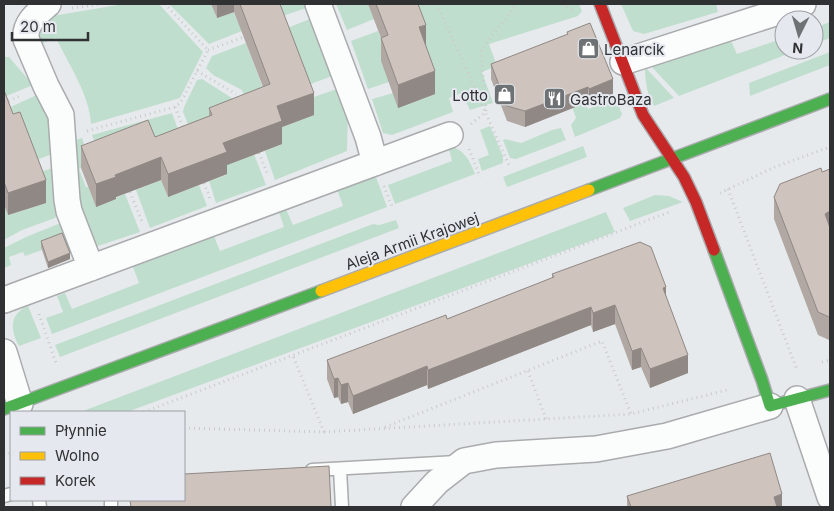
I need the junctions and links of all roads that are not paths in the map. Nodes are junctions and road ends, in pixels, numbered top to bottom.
1 (48, 4) edge
2 (318, 4) edge
3 (600, 4) edge
4 (802, 4) edge
5 (623, 62) junction
6 (830, 99) edge
7 (460, 130) road end
8 (672, 159) junction
9 (375, 163) junction
10 (91, 268) junction
11 (4, 300) edge
12 (4, 352) edge
13 (830, 390) edge
14 (797, 399) junction
15 (770, 406) junction
16 (15, 408) edge
17 (464, 461) junction
18 (340, 469) junction
19 (301, 471) edge
20 (830, 497) edge
21 (342, 507) edge
22 (414, 507) edge

1 - 10 street
2 - 9 street
3 - 5 street
4 - 5 street
5 - 8 street
6 - 8 street, Aleja Armii Krajowej
7 - 9 street
8 - 15 street
8 - 16 street, Aleja Armii Krajowej
9 - 10 street
10 - 11 street
12 - 16 street
13 - 14 street
14 - 15 street
14 - 20 street
15 - 17 street
17 - 18 lane
17 - 22 street
18 - 19 lane
18 - 21 lane

